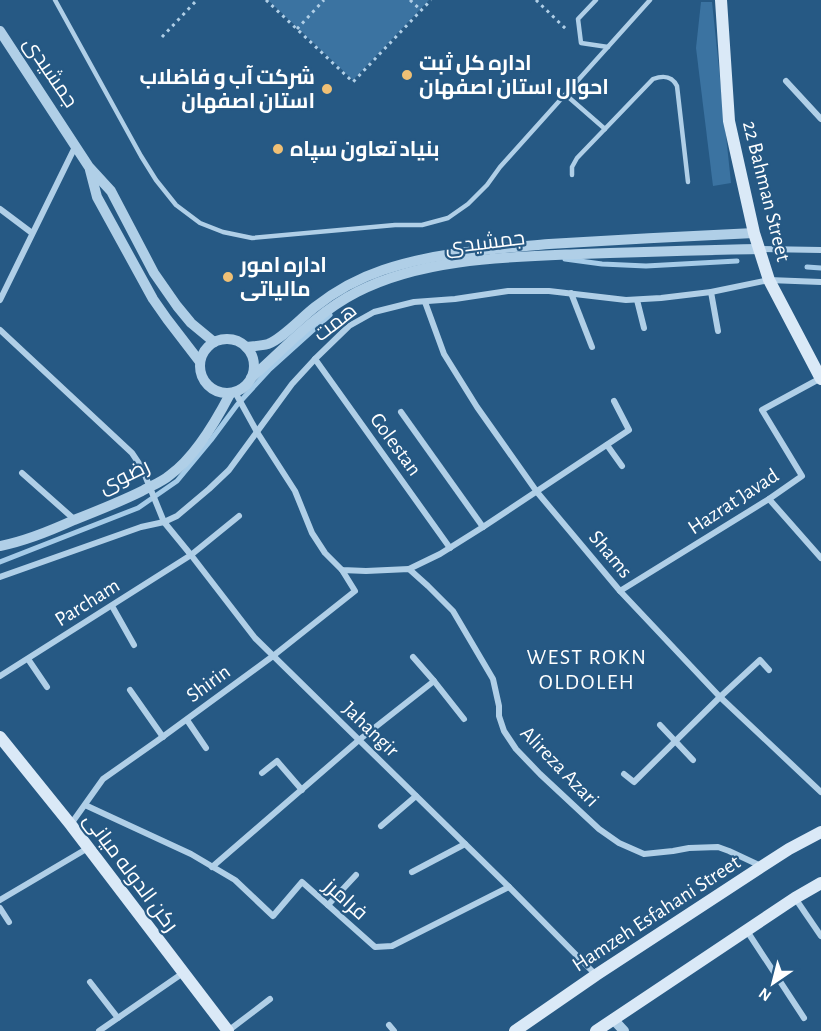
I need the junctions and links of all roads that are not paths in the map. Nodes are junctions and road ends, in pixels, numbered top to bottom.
1 (55, 0) edge
2 (596, 0) edge
3 (650, 0) edge
4 (721, 0) edge
5 (0, 32) edge
6 (608, 47) junction
7 (786, 81) dead end
8 (566, 95) junction
9 (821, 119) edge
10 (605, 129) junction
11 (76, 145) junction
12 (89, 167) junction
13 (572, 175) dead end
14 (688, 182) dead end
15 (0, 208) edge
16 (32, 233) junction
17 (754, 233) junction
18 (587, 242) junction
19 (759, 249) junction
20 (142, 250) junction
21 (821, 250) edge
22 (589, 254) junction
23 (129, 255) junction
24 (769, 280) junction
25 (821, 282) edge
26 (711, 292) junction
27 (571, 293) junction
28 (0, 300) edge
29 (637, 300) junction
30 (425, 302) junction
31 (644, 328) dead end
32 (0, 330) edge
33 (718, 331) dead end
34 (214, 342) junction
35 (246, 347) junction
36 (592, 347) dead end
37 (315, 359) junction
38 (200, 362) junction
39 (251, 378) junction
40 (821, 378) edge
41 (232, 393) junction
42 (614, 401) dead end
43 (401, 412) dead end
44 (257, 432) junction
45 (607, 445) junction
46 (622, 466) dead end
47 (22, 473) dead end
48 (150, 486) junction
49 (537, 492) junction
50 (769, 500) junction
51 (239, 516) dead end
52 (75, 520) junction
53 (164, 522) junction
54 (483, 527) junction
55 (0, 546) edge
56 (450, 548) junction
57 (191, 555) junction
58 (821, 558) edge
59 (409, 569) junction
60 (342, 570) junction
61 (0, 577) edge
62 (620, 591) junction
63 (112, 606) junction
64 (134, 645) dead end
65 (273, 656) junction
66 (413, 657) dead end
67 (27, 659) junction
68 (769, 670) dead end
69 (0, 676) edge
70 (434, 681) junction
71 (47, 687) dead end
72 (129, 690) dead end
73 (720, 697) junction
74 (464, 719) dead end
75 (187, 720) junction
76 (660, 725) dead end
77 (163, 737) junction
78 (0, 739) edge
79 (359, 740) junction
80 (675, 741) junction
81 (206, 748) dead end
82 (693, 760) dead end
83 (262, 773) dead end
84 (624, 774) dead end
85 (302, 790) junction
86 (821, 792) edge
87 (416, 796) junction
88 (85, 805) junction
89 (71, 825) junction
90 (381, 826) dead end
91 (821, 832) edge
92 (465, 844) junction
93 (88, 848) junction
94 (212, 867) junction
95 (762, 867) junction
96 (412, 872) dead end
97 (356, 875) dead end
98 (821, 883) edge
99 (509, 887) junction
100 (795, 898) junction
101 (0, 900) edge
102 (328, 905) junction
103 (0, 908) edge
104 (9, 922) dead end
105 (747, 930) junction
106 (821, 936) edge
107 (184, 973) junction
108 (596, 975) junction
109 (90, 982) dead end
110 (270, 999) dead end
111 (545, 1011) junction
112 (118, 1018) junction
113 (804, 1018) dead end
114 (614, 1019) junction
115 (99, 1031) edge
116 (228, 1031) edge
117 (515, 1031) edge
118 (536, 1031) edge
119 (596, 1031) edge
120 (624, 1031) edge

1 - 8 lane
2 - 6 lane
3 - 6 lane
4 - 17 main road, 22 Bahman Street
5 - 11 street, جمشیدی
6 - 8 lane
7 - 9 street
8 - 10 lane
10 - 13 lane
10 - 14 lane
11 - 12 street, جمشیدی
11 - 16 street
12 - 20 street
12 - 23 street
15 - 16 street
16 - 28 street
17 - 18 street, جمشیدی
17 - 19 main road, 22 Bahman Street
18 - 22 street
18 - 35 street, جمشیدی
19 - 21 street
19 - 22 street, جمشیدی
19 - 24 main road, 22 Bahman Street
20 - 23 street
20 - 34 street
22 - 39 street, جمشیدی
23 - 38 street
24 - 25 street, همت
24 - 26 street, همت
24 - 40 main road, 22 Bahman Street
26 - 29 street, همت
26 - 33 street
27 - 29 street, همت
27 - 30 street, همت
27 - 36 street
29 - 31 street
30 - 37 street, همت
30 - 49 street, Shams
32 - 48 street, Jahangir
34 - 35 street
34 - 38 street
35 - 39 street
37 - 44 street, همت
37 - 56 street, Golestan
38 - 41 street
39 - 41 street
40 - 50 street, Hazrat Javad
41 - 44 street
41 - 48 street, رضوی
42 - 45 street
43 - 54 street
44 - 53 street, همت
44 - 60 street
45 - 46 street
45 - 49 street
47 - 52 street
48 - 52 street, رضوی
48 - 53 street, Jahangir
49 - 54 street
49 - 62 street, Shams
50 - 58 street
50 - 62 street, Hazrat Javad
51 - 57 street, Parcham
52 - 55 street, رضوی
53 - 57 street, Jahangir
53 - 61 street, همت
54 - 56 street
56 - 59 street
57 - 63 street, Parcham
57 - 65 street, Jahangir
59 - 60 street
59 - 95 street, Alireza Azari
60 - 65 street, Shirin
62 - 73 street, Shams
63 - 64 street
63 - 67 street, Parcham
65 - 75 street, Shirin
65 - 79 street, Jahangir
66 - 70 street
67 - 69 street, Parcham
67 - 71 street
68 - 73 street
70 - 74 street
70 - 79 street
72 - 77 street
73 - 80 street
73 - 86 street, Shams
75 - 77 street, Shirin
75 - 81 street
76 - 80 street
77 - 88 street, Shirin
78 - 89 main road, رکن الدوله میانی
79 - 85 street
79 - 87 street, Jahangir
80 - 82 street
80 - 84 street
83 - 85 street
85 - 94 street
87 - 90 street
87 - 92 street, Jahangir
88 - 89 street, Shirin
88 - 94 street, فرامرز
89 - 93 main road, رکن الدوله میانی
91 - 95 main road, Hamzeh Esfahani Street
92 - 96 street
92 - 99 street, Jahangir
93 - 101 street
93 - 107 main road, رکن الدوله میانی
94 - 102 street, فرامرز
95 - 108 main road, Hamzeh Esfahani Street
97 - 102 street
98 - 100 main road
99 - 102 street, فرامرز
99 - 108 street, Jahangir
100 - 105 main road
100 - 106 street
103 - 104 street
105 - 113 street
105 - 114 main road
107 - 112 street
107 - 116 main road, رکن الدوله میانی
108 - 111 main road, Hamzeh Esfahani Street
109 - 112 street
110 - 116 street
111 - 117 main road, Hamzeh Esfahani Street
111 - 118 main road
112 - 115 street
114 - 119 main road
114 - 120 street

